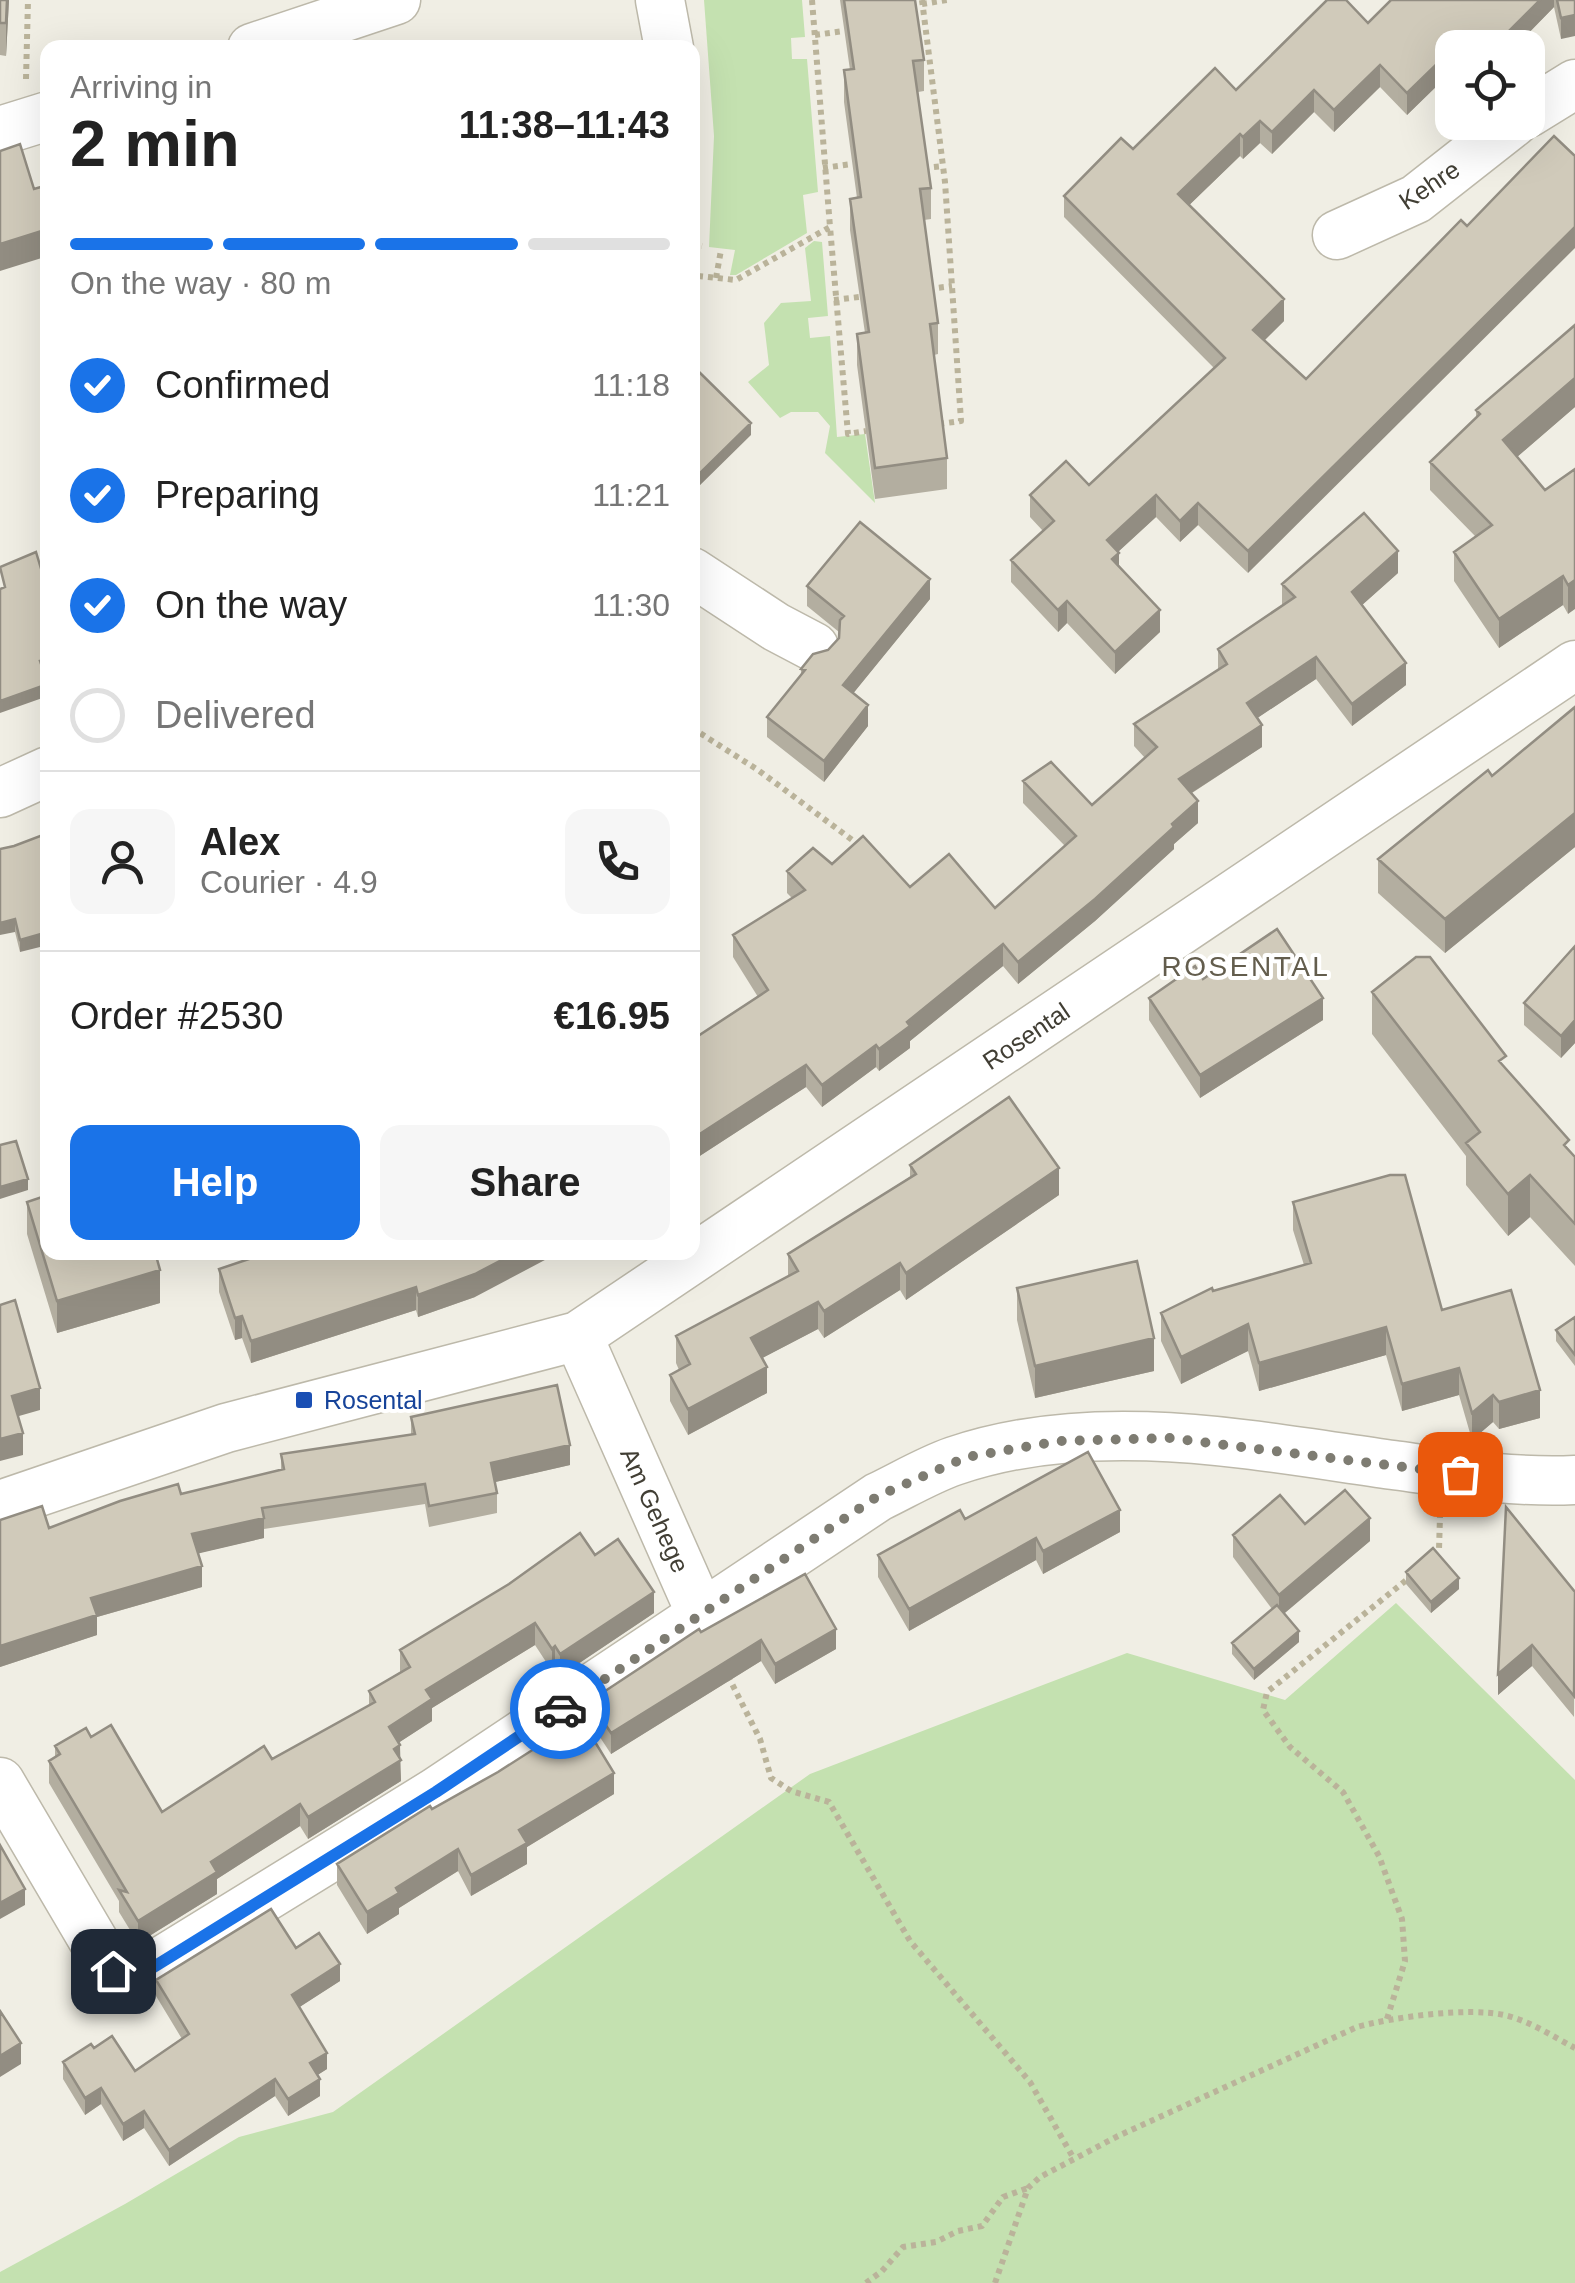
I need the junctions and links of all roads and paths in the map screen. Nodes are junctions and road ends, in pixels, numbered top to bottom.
1 (28, 0) edge
2 (396, 0) edge
3 (660, 0) edge
4 (812, 0) edge
5 (947, 0) edge
6 (922, 2) edge
7 (844, 30) edge
8 (815, 35) junction
9 (276, 40) edge
10 (668, 40) edge
11 (918, 50) edge
12 (928, 50) junction
13 (1575, 84) edge
14 (1545, 103) edge
15 (24, 123) edge
16 (1491, 140) edge
17 (852, 164) edge
18 (943, 166) junction
19 (823, 168) junction
20 (924, 168) edge
21 (830, 226) junction
22 (1337, 236) dead end
23 (721, 250) dead end
24 (700, 276) edge
25 (716, 278) junction
26 (952, 286) junction
27 (929, 288) edge
28 (859, 297) edge
29 (834, 300) junction
30 (938, 424) edge
31 (866, 431) edge
32 (700, 577) edge
33 (814, 647) dead end
34 (1575, 665) edge
35 (700, 733) edge
36 (40, 775) edge
37 (0, 793) edge
38 (876, 858) edge
39 (700, 1254) edge
40 (691, 1260) edge
41 (578, 1336) junction
42 (1442, 1473) junction
43 (1575, 1480) edge
44 (0, 1505) edge
45 (1429, 1559) edge
46 (1419, 1569) edge
47 (701, 1614) junction
48 (732, 1682) edge
49 (0, 1782) edge
50 (1387, 2019) junction
51 (1575, 2048) edge
52 (1074, 2159) junction
53 (1028, 2188) junction
54 (866, 2283) edge
55 (994, 2283) edge

1 - 15 path
2 - 9 street
3 - 10 street
4 - 8 path
5 - 6 path
6 - 12 path
7 - 8 path
8 - 19 path
11 - 12 path
12 - 18 path
13 - 14 street
16 - 22 street, Kehre
17 - 19 path
18 - 20 path
18 - 26 path
19 - 21 path
21 - 25 path
21 - 29 path
23 - 25 path
24 - 25 path
26 - 27 path
26 - 30 path
28 - 29 path
29 - 31 path
32 - 33 street
34 - 39 street, Rosental
35 - 38 path
36 - 37 street
40 - 41 street, Rosental
41 - 44 street, Rosental
41 - 47 street, Am Gehege
42 - 43 street
42 - 45 path
42 - 47 street
46 - 50 path
47 - 49 street
48 - 52 path
50 - 51 path
50 - 52 path
52 - 53 path
53 - 54 path
53 - 55 path

